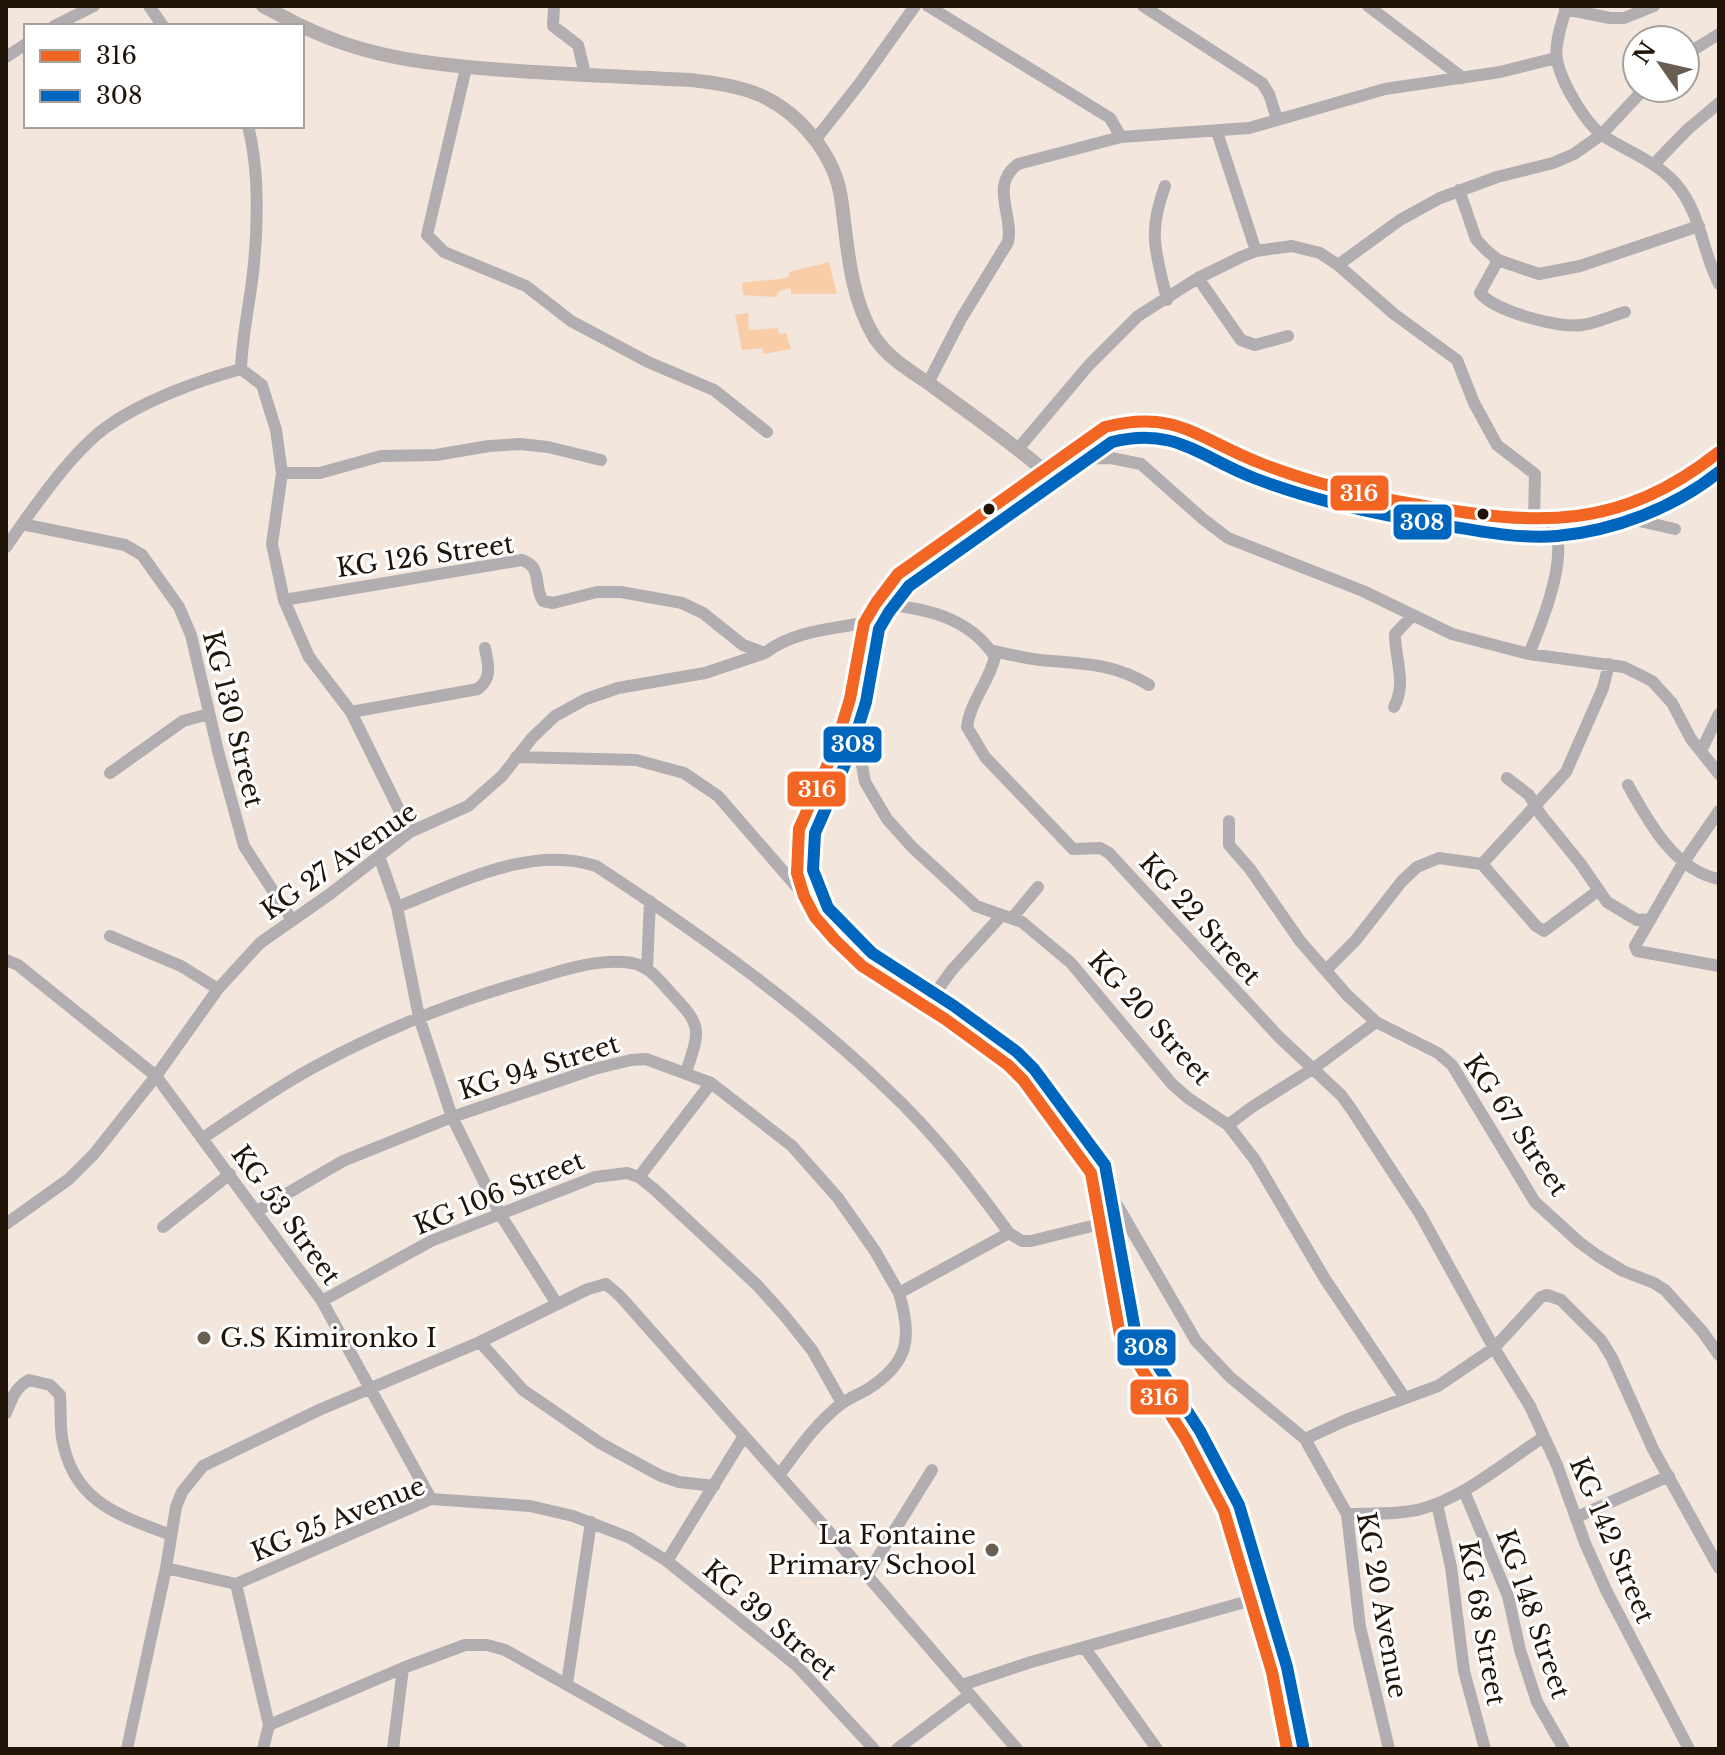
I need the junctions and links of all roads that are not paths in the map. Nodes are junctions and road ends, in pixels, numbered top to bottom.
1 (94, 6) edge
2 (149, 6) edge
3 (263, 6) edge
4 (554, 6) edge
5 (915, 6) edge
6 (928, 6) edge
7 (1143, 6) edge
8 (1654, 6) edge
9 (1371, 7) edge
10 (1566, 8) edge
11 (58, 24) edge
12 (162, 24) edge
13 (298, 24) edge
14 (304, 27) edge
15 (1719, 34) edge
16 (24, 45) edge
17 (1701, 45) edge
18 (6, 57) edge
19 (1556, 58) junction
20 (466, 68) junction
21 (585, 74) junction
22 (1463, 78) junction
23 (1719, 103) edge
24 (1630, 104) edge
25 (1277, 119) junction
26 (248, 128) edge
27 (1217, 132) junction
28 (1601, 135) junction
29 (1121, 137) junction
30 (815, 140) junction
31 (1654, 164) junction
32 (1165, 186) dead end
33 (1459, 190) junction
34 (1699, 226) junction
35 (1256, 251) junction
36 (1498, 260) junction
37 (1338, 265) junction
38 (1198, 278) junction
39 (1719, 284) edge
40 (1167, 300) junction
41 (1625, 312) dead end
42 (1288, 336) dead end
43 (241, 369) junction
44 (928, 383) junction
45 (767, 432) dead end
46 (1018, 449) junction
47 (1719, 452) edge
48 (1057, 459) junction
49 (601, 460) dead end
50 (1042, 469) junction
51 (282, 473) junction
52 (1621, 504) junction
53 (1541, 519) junction
54 (22, 524) junction
55 (1675, 529) dead end
56 (6, 547) edge
57 (284, 600) junction
58 (876, 603) junction
59 (1411, 617) junction
60 (864, 623) junction
61 (485, 648) dead end
62 (990, 650) junction
63 (765, 653) junction
64 (1529, 654) junction
65 (1609, 664) junction
66 (1149, 685) dead end
67 (850, 699) junction
68 (1394, 707) dead end
69 (351, 712) junction
70 (209, 714) junction
71 (1719, 714) edge
72 (1701, 751) junction
73 (516, 757) junction
74 (110, 773) dead end
75 (1719, 774) edge
76 (1507, 778) dead end
77 (1628, 785) dead end
78 (1534, 804) junction
79 (1719, 811) edge
80 (1229, 821) dead end
81 (410, 832) junction
82 (379, 856) junction
83 (1683, 863) junction
84 (1482, 864) junction
85 (1719, 879) edge
86 (1038, 887) dead end
87 (1599, 890) junction
88 (804, 896) junction
89 (650, 901) junction
90 (397, 907) junction
91 (1007, 917) junction
92 (1651, 919) junction
93 (292, 920) junction
94 (110, 936) dead end
95 (6, 960) edge
96 (1719, 966) edge
97 (647, 968) junction
98 (1327, 969) junction
99 (218, 989) junction
100 (925, 1007) junction
101 (419, 1017) junction
102 (1376, 1022) junction
103 (1314, 1068) junction
104 (686, 1072) junction
105 (156, 1076) junction
106 (711, 1083) junction
107 (452, 1117) junction
108 (1228, 1125) junction
109 (203, 1138) junction
110 (1091, 1173) junction
111 (230, 1174) junction
112 (639, 1177) junction
113 (257, 1211) junction
114 (500, 1214) junction
115 (6, 1224) edge
116 (1100, 1224) junction
117 (163, 1227) dead end
118 (1009, 1233) junction
119 (899, 1293) junction
120 (322, 1301) junction
121 (557, 1304) junction
122 (480, 1342) junction
123 (1494, 1348) junction
124 (1719, 1355) edge
125 (369, 1387) junction
126 (1405, 1398) junction
127 (842, 1403) junction
128 (6, 1413) edge
129 (744, 1436) junction
130 (1544, 1437) junction
131 (1305, 1439) junction
132 (932, 1470) dead end
133 (779, 1475) junction
134 (1669, 1476) junction
135 (714, 1486) junction
136 (1464, 1491) junction
137 (431, 1499) junction
138 (1437, 1504) junction
139 (1347, 1514) junction
140 (1577, 1517) junction
141 (591, 1522) junction
142 (171, 1535) junction
143 (667, 1561) junction
144 (166, 1568) junction
145 (1719, 1568) edge
146 (867, 1575) junction
147 (236, 1584) junction
148 (1252, 1600) junction
149 (1084, 1647) junction
150 (403, 1668) junction
151 (567, 1684) junction
152 (965, 1690) junction
153 (269, 1725) junction
154 (127, 1749) edge
155 (263, 1749) edge
156 (393, 1749) edge
157 (681, 1749) edge
158 (874, 1749) edge
159 (897, 1749) edge
160 (1017, 1749) edge
161 (1157, 1749) edge
162 (1287, 1749) edge
163 (1389, 1749) edge
164 (1485, 1749) edge
165 (1564, 1749) edge
166 (1689, 1749) edge

1 - 11 street
2 - 12 street
3 - 13 main road
4 - 21 street
5 - 30 street
6 - 29 street
7 - 25 street
8 - 10 street
9 - 22 street
10 - 19 street
14 - 20 main road
15 - 17 street
16 - 18 street
19 - 22 street
19 - 28 street
20 - 21 main road
20 - 45 street
21 - 30 main road
22 - 25 street
23 - 31 street
24 - 28 street
25 - 27 street
26 - 43 street
27 - 29 street
27 - 35 street
28 - 31 street
28 - 33 street
29 - 44 street
30 - 44 main road
31 - 34 street
32 - 40 street
33 - 36 street
33 - 37 street
34 - 36 street
34 - 39 street
35 - 37 street
35 - 38 street
36 - 41 street
37 - 53 street
38 - 40 street
38 - 42 street
40 - 46 street
43 - 51 street
43 - 54 street
44 - 46 main road
46 - 50 main road
47 - 52 main road
48 - 50 main road
48 - 53 main road
48 - 59 street
49 - 51 street
50 - 58 main road
51 - 57 street
52 - 53 main road
52 - 55 street
53 - 64 street
54 - 56 street
54 - 70 street, KG 130 Street
57 - 63 street, KG 126 Street
57 - 69 street
58 - 60 main road
58 - 62 street
59 - 64 street
59 - 68 street
60 - 63 street, KG 27 Avenue
60 - 67 main road
61 - 69 street
62 - 66 street
62 - 103 street, KG 22 Street
63 - 73 street, KG 27 Avenue
64 - 65 street
65 - 72 street
65 - 78 street
67 - 88 main road
67 - 91 street, KG 20 Street
69 - 81 street
70 - 74 street
70 - 93 street, KG 130 Street
71 - 72 street
72 - 75 street
73 - 81 street, KG 27 Avenue
73 - 88 street
76 - 78 street
77 - 83 street
78 - 84 street
78 - 87 street
79 - 83 street
80 - 98 street, KG 67 Street
81 - 82 street, KG 27 Avenue
82 - 90 street
82 - 93 street, KG 27 Avenue
83 - 85 street
83 - 92 street
84 - 87 street
84 - 98 street
86 - 91 street
87 - 92 street
88 - 100 main road
89 - 90 street
89 - 97 street
89 - 118 street
90 - 101 street
91 - 100 street
91 - 108 street, KG 20 Street
92 - 96 street
93 - 99 street, KG 27 Avenue
94 - 99 street
95 - 105 street, KG 53 Street
97 - 101 street
97 - 104 street
98 - 102 street, KG 67 Street
99 - 105 street, KG 27 Avenue
100 - 110 main road
101 - 107 street
101 - 109 street
102 - 103 street
102 - 124 street, KG 67 Street
103 - 108 street
103 - 123 street, KG 22 Street
104 - 106 street, KG 94 Street
104 - 107 street, KG 94 Street
105 - 109 street, KG 53 Street
105 - 115 street, KG 27 Avenue
106 - 112 street
106 - 119 street, KG 94 Street
107 - 113 street, KG 94 Street
107 - 114 street
108 - 126 street, KG 20 Street
109 - 111 street, KG 53 Street
110 - 116 main road
110 - 131 street, KG 20 Avenue
111 - 113 street, KG 53 Street
111 - 117 street
112 - 114 street, KG 106 Street
112 - 127 street
113 - 120 street, KG 53 Street
114 - 120 street, KG 106 Street
114 - 121 street
116 - 118 street
116 - 148 main road
118 - 119 street
119 - 127 street
120 - 125 street, KG 53 Street
121 - 122 street
121 - 129 street
122 - 125 street
122 - 135 street
123 - 126 street
123 - 130 street, KG 142 Street
123 - 134 street
125 - 137 street, KG 53 Street
125 - 142 street
126 - 131 street
127 - 133 street
128 - 142 street
129 - 133 street
129 - 135 street
130 - 136 street
130 - 140 street, KG 142 Street
131 - 139 street, KG 20 Avenue
132 - 146 street
133 - 146 street
134 - 140 street
134 - 145 street
135 - 143 street
136 - 138 street
136 - 165 street, KG 148 Street
137 - 141 street, KG 25 Avenue
137 - 147 street, KG 25 Avenue
138 - 139 street
138 - 164 street, KG 68 Street
139 - 163 street, KG 20 Avenue
140 - 166 street, KG 142 Street
141 - 143 street, KG 25 Avenue
141 - 151 street
142 - 144 street
143 - 158 street, KG 39 Street
144 - 147 street, KG 25 Avenue
144 - 154 street
146 - 152 street
147 - 153 street
148 - 149 street
148 - 162 main road
149 - 152 street
149 - 161 street
150 - 151 street
150 - 153 street
150 - 156 street
151 - 157 street
152 - 159 street
152 - 160 street
153 - 155 street

